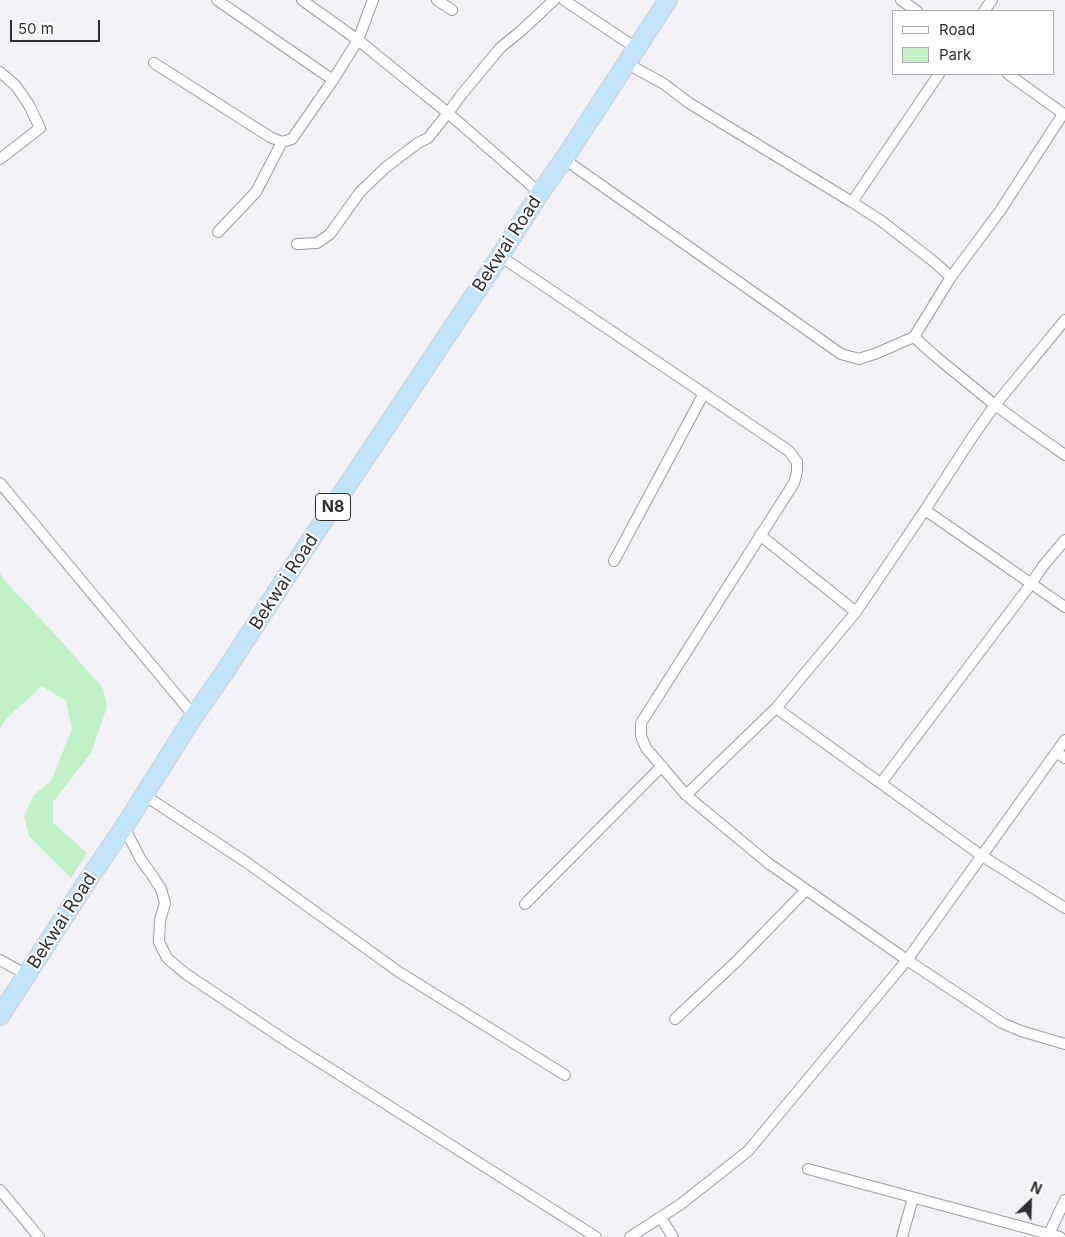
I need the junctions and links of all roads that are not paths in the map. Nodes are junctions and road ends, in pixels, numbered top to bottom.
1 (217, 0) edge
2 (302, 0) edge
3 (373, 0) edge
4 (437, 0) edge
5 (554, 0) edge
6 (564, 0) edge
7 (668, 0) edge
8 (900, 0) edge
9 (452, 10) dead end
10 (916, 10) edge
11 (358, 40) junction
12 (636, 48) junction
13 (154, 63) dead end
14 (626, 64) junction
15 (0, 72) edge
16 (938, 75) edge
17 (1009, 75) edge
18 (333, 80) junction
19 (448, 113) junction
20 (1064, 114) edge
21 (282, 142) junction
22 (0, 159) edge
23 (564, 159) junction
24 (540, 193) junction
25 (852, 202) junction
26 (218, 232) dead end
27 (297, 244) dead end
28 (500, 256) junction
29 (951, 278) junction
30 (1065, 320) edge
31 (914, 337) junction
32 (704, 393) junction
33 (995, 405) junction
34 (1065, 455) edge
35 (0, 483) edge
36 (925, 510) junction
37 (760, 535) junction
38 (1065, 540) edge
39 (614, 561) dead end
40 (1031, 584) junction
41 (1065, 607) edge
42 (856, 612) junction
43 (776, 708) junction
44 (194, 716) junction
45 (1065, 740) edge
46 (1061, 755) edge
47 (662, 766) junction
48 (881, 783) junction
49 (144, 795) junction
50 (686, 795) junction
51 (124, 827) junction
52 (982, 856) junction
53 (806, 890) junction
54 (525, 904) dead end
55 (1065, 908) edge
56 (0, 960) edge
57 (907, 960) junction
58 (27, 975) junction
59 (0, 1016) edge
60 (675, 1019) dead end
61 (1065, 1044) edge
62 (565, 1075) dead end
63 (808, 1169) dead end
64 (0, 1190) edge
65 (913, 1198) junction
66 (1065, 1200) edge
67 (661, 1218) junction
68 (1048, 1236) edge
69 (39, 1237) edge
70 (596, 1237) edge
71 (630, 1237) edge
72 (673, 1237) edge
73 (902, 1237) edge
74 (1060, 1237) edge

1 - 18 street
2 - 11 street
3 - 11 street
4 - 9 street
5 - 19 street
6 - 12 street
7 - 12 highway, Bekwai Road / N8
8 - 10 street
11 - 18 street
11 - 19 street
12 - 14 highway, Bekwai Road / N8
13 - 21 street
14 - 23 highway, Bekwai Road / N8
14 - 25 street
15 - 22 street
16 - 25 street
17 - 20 street
18 - 21 street
19 - 24 street
19 - 27 street
20 - 29 street
21 - 26 street
23 - 24 highway, Bekwai Road / N8
23 - 31 street
24 - 28 highway, Bekwai Road / N8
25 - 29 street
28 - 32 street
28 - 44 highway, Bekwai Road / N8
29 - 31 street
30 - 33 street
31 - 33 street
32 - 37 street
32 - 39 street
33 - 34 street
33 - 36 street
35 - 44 street
36 - 40 street
36 - 42 street
37 - 42 street
37 - 47 street
38 - 40 street
40 - 41 street
40 - 48 street
42 - 43 street
43 - 48 street
43 - 50 street
44 - 49 highway, Bekwai Road / N8
45 - 46 street
46 - 52 street
47 - 50 street
47 - 54 street
48 - 52 street
49 - 51 highway, Bekwai Road / N8
49 - 62 street
50 - 53 street
51 - 58 highway, Bekwai Road / N8
51 - 70 street
52 - 55 street
52 - 57 street
53 - 57 street
53 - 60 street
56 - 58 street
57 - 61 street
57 - 67 street
58 - 59 highway, Bekwai Road / N8
63 - 65 street
64 - 69 street
65 - 68 street
65 - 73 street
66 - 68 street
67 - 71 street
67 - 72 street
68 - 74 street

